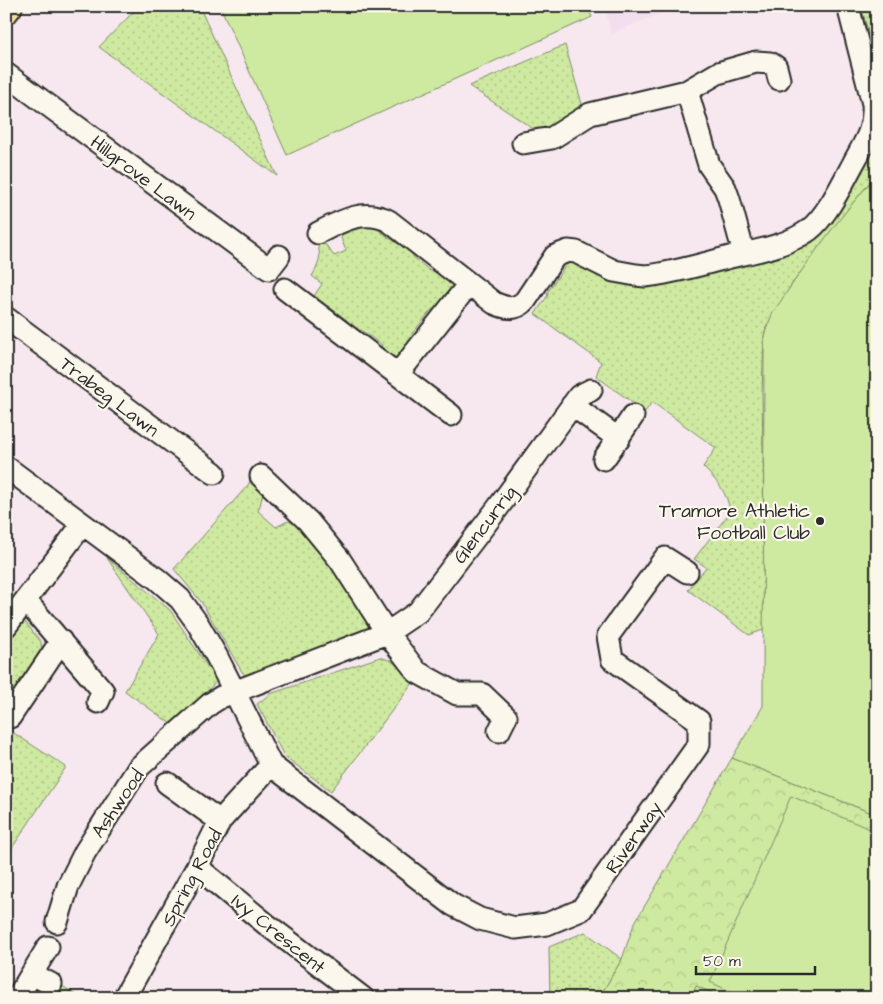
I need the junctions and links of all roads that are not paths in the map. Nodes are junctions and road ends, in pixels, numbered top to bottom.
1 (9, 6) edge
2 (848, 6) edge
3 (6, 10) edge
4 (6, 74) edge
5 (779, 79) dead end
6 (687, 90) junction
7 (523, 143) dead end
8 (318, 233) dead end
9 (744, 254) junction
10 (279, 256) dead end
11 (469, 284) junction
12 (285, 289) dead end
13 (6, 318) edge
14 (398, 374) junction
15 (591, 390) dead end
16 (572, 405) junction
17 (452, 415) dead end
18 (633, 416) dead end
19 (619, 439) junction
20 (604, 459) dead end
21 (6, 467) edge
22 (214, 473) dead end
23 (261, 476) dead end
24 (82, 524) junction
25 (687, 572) dead end
26 (26, 601) junction
27 (6, 626) edge
28 (387, 633) junction
29 (61, 641) junction
30 (234, 692) junction
31 (98, 702) dead end
32 (10, 717) dead end
33 (499, 731) dead end
34 (271, 765) junction
35 (167, 783) dead end
36 (220, 821) junction
37 (197, 866) junction
38 (57, 922) dead end
39 (48, 947) dead end
40 (32, 974) junction
41 (51, 984) dead end
42 (17, 998) edge
43 (124, 998) edge
44 (363, 998) edge

1 - 3 main road
2 - 9 street
4 - 10 street, Hillgrove Lawn
5 - 6 street
6 - 7 street
6 - 9 street
8 - 11 street
9 - 11 street
11 - 14 street
12 - 14 street
13 - 22 street, Trabeg Lawn
14 - 17 street
15 - 16 street, Glencurrig
16 - 19 street
16 - 28 street, Glencurrig
18 - 19 street
19 - 20 street
21 - 24 street
23 - 28 street
24 - 26 street
24 - 30 street
25 - 34 street, Riverway
26 - 27 street
26 - 29 street
28 - 30 street, Glencurrig
28 - 33 street
29 - 31 street
29 - 32 street
30 - 34 street
30 - 38 street, Ashwood
34 - 36 street, Spring Road
35 - 36 street
36 - 37 street, Spring Road
37 - 43 street, Spring Road
37 - 44 street, Ivy Crescent
39 - 40 street
40 - 41 street
40 - 42 street

